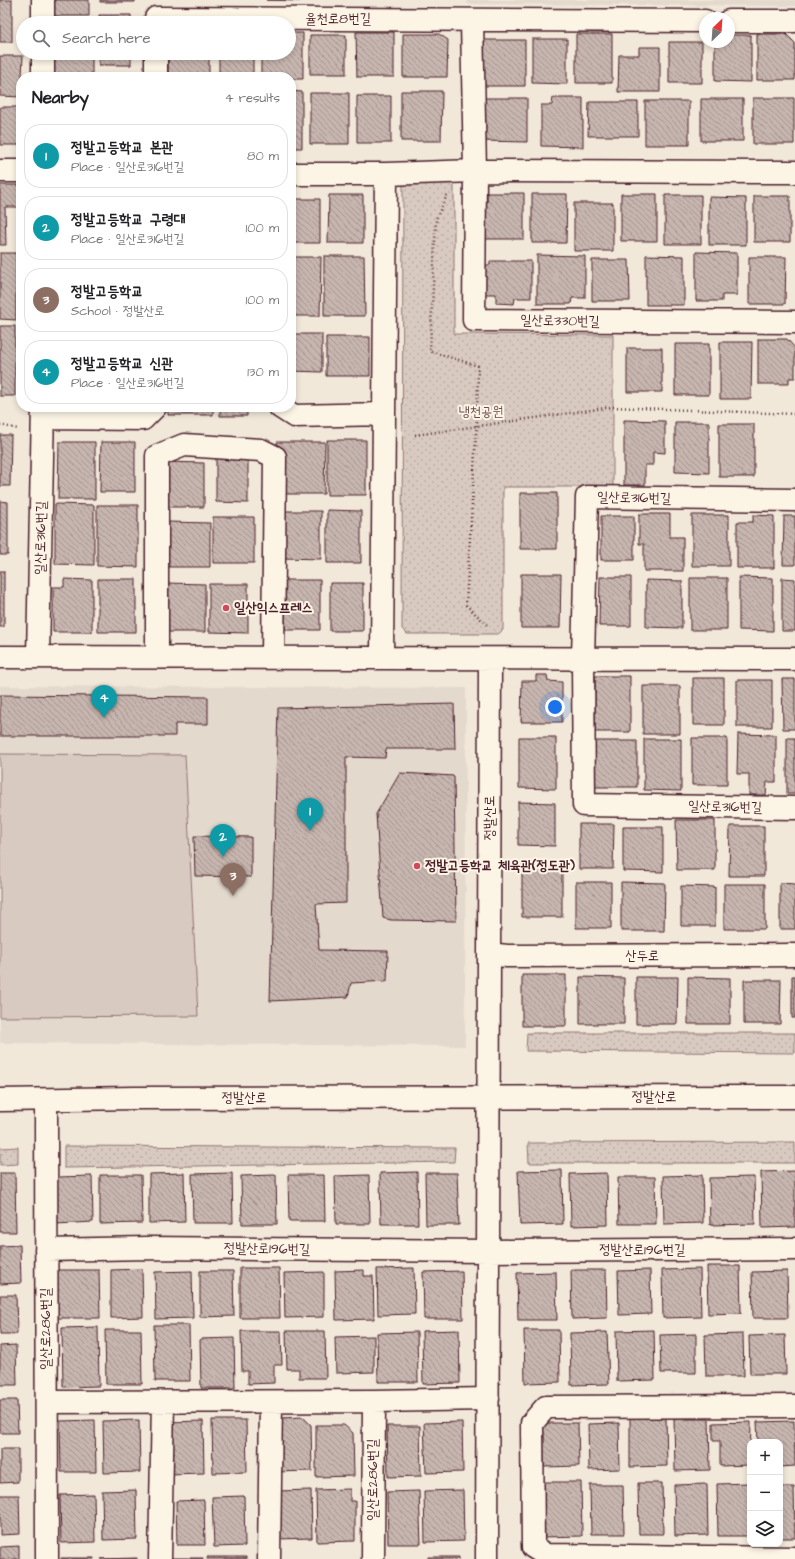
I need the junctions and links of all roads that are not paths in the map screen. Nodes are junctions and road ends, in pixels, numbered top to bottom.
1 (43, 0) edge
2 (156, 14) edge
3 (43, 16) edge
4 (246, 16) edge
5 (296, 17) edge
6 (472, 21) junction
7 (699, 21) edge
8 (735, 21) edge
9 (795, 21) edge
10 (43, 60) edge
11 (156, 60) edge
12 (43, 72) edge
13 (156, 72) edge
14 (0, 171) edge
15 (16, 171) edge
16 (475, 171) junction
17 (795, 172) edge
18 (296, 174) edge
19 (386, 174) junction
20 (795, 322) edge
21 (150, 412) edge
22 (288, 412) edge
23 (43, 413) edge
24 (384, 414) junction
25 (795, 500) edge
26 (0, 657) edge
27 (38, 657) junction
28 (157, 657) junction
29 (273, 657) junction
30 (382, 657) junction
31 (490, 659) junction
32 (583, 659) junction
33 (795, 659) edge
34 (795, 808) edge
35 (489, 954) junction
36 (795, 955) edge
37 (488, 1097) junction
38 (795, 1097) edge
39 (0, 1100) edge
40 (46, 1100) junction
41 (795, 1249) edge
42 (46, 1250) junction
43 (488, 1251) junction
44 (488, 1399) junction
45 (374, 1401) junction
46 (47, 1402) junction
47 (271, 1402) junction
48 (162, 1403) junction
49 (795, 1406) edge
50 (795, 1558) edge
51 (47, 1559) edge
52 (160, 1559) edge
53 (269, 1559) edge
54 (373, 1559) edge
55 (487, 1559) edge

1 - 3 street
2 - 4 street, 율천로8번길
5 - 6 street, 율천로8번길
6 - 7 street
6 - 16 street
8 - 9 street
10 - 12 street
11 - 13 street
14 - 15 street
16 - 17 street
16 - 19 street
16 - 20 street, 일산로330번길
18 - 19 street
19 - 24 street
21 - 23 street
22 - 24 street
23 - 27 street, 일산로316번길
24 - 30 street
25 - 32 street, 일산로316번길
26 - 27 street
27 - 28 street
28 - 29 street
28 - 29 street
29 - 30 street
30 - 31 street
31 - 32 street
31 - 35 street, 정발산로
32 - 33 street
32 - 34 street, 일산로316번길
35 - 36 street, 산두로
35 - 37 street, 정발산로
37 - 38 street, 정발산로
37 - 40 street, 정발산로
37 - 43 street
39 - 40 street, 정발산로
40 - 42 street, 일산로286번길
41 - 43 street, 정발산로196번길
42 - 43 street, 정발산로196번길
42 - 46 street, 일산로286번길
43 - 44 street
44 - 45 street
44 - 55 street
45 - 47 street
45 - 54 street, 일산로286번길
46 - 48 street
46 - 51 street, 일산로286번길
47 - 48 street
47 - 53 street
48 - 52 street
49 - 50 street

